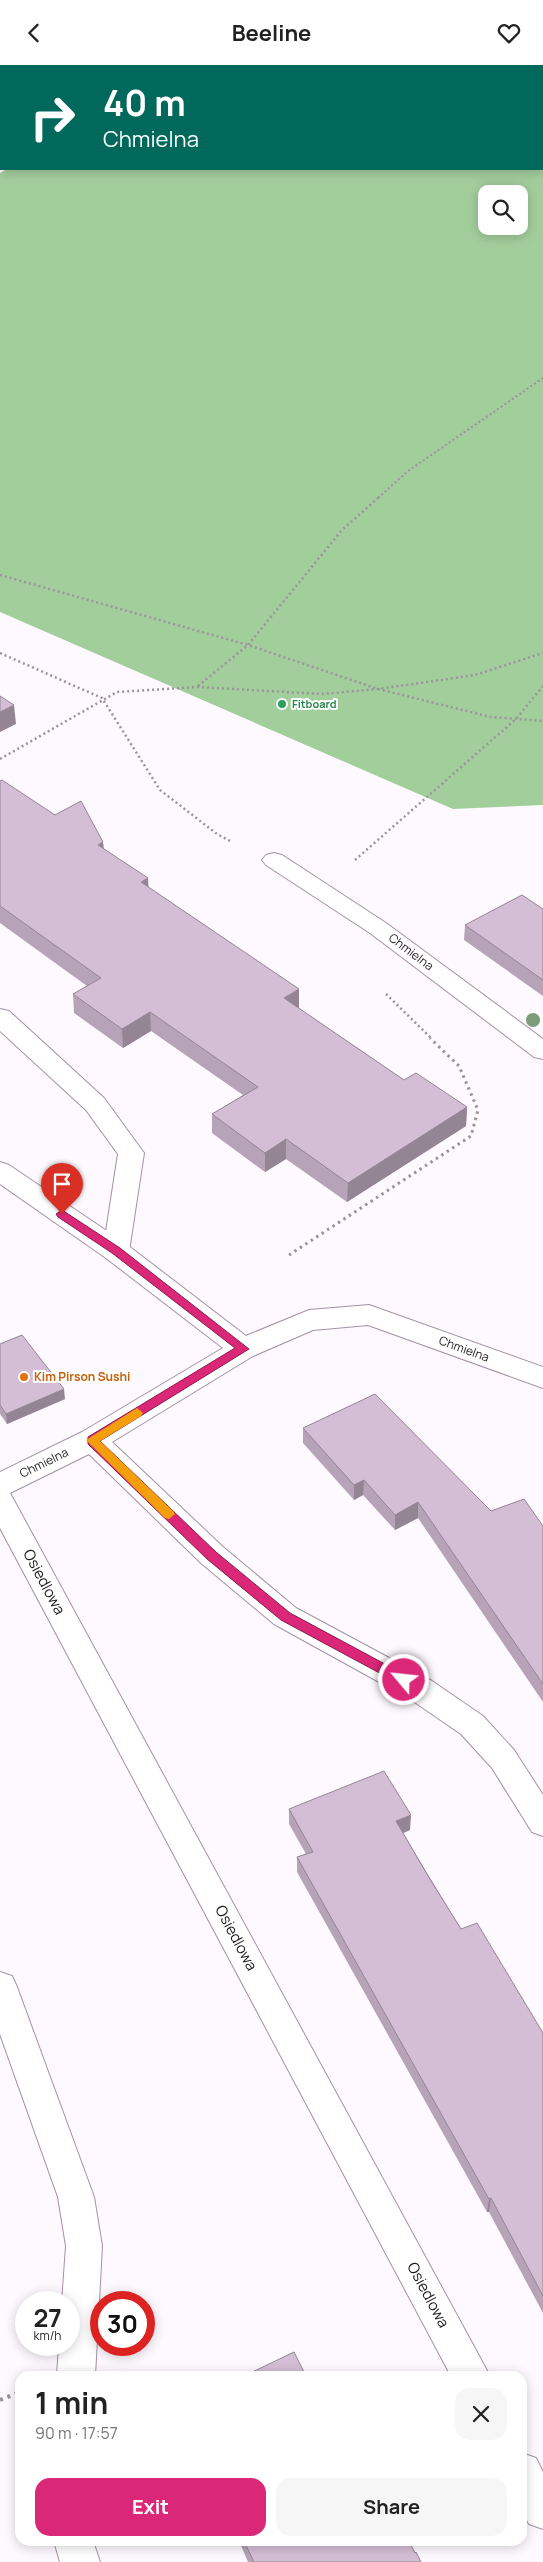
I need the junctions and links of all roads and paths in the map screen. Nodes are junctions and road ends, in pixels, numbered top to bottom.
1 (543, 378) edge
2 (0, 575) edge
3 (248, 645) junction
4 (0, 653) edge
5 (543, 653) edge
6 (543, 686) edge
7 (198, 687) junction
8 (378, 689) junction
9 (102, 698) junction
10 (516, 719) junction
11 (543, 721) edge
12 (0, 759) edge
13 (274, 860) joint
14 (320, 890) junction
15 (381, 989) dead end
16 (0, 1017) edge
17 (543, 1051) edge
18 (0, 1171) edge
19 (116, 1251) junction
20 (289, 1255) dead end
21 (243, 1349) junction
22 (543, 1378) edge
23 (92, 1440) junction
24 (0, 1485) edge
25 (0, 1501) edge
26 (543, 1822) edge
27 (0, 1987) edge
28 (76, 2371) edge
29 (468, 2371) edge
30 (15, 2394) edge
31 (0, 2400) edge
32 (527, 2481) edge
33 (543, 2510) edge
34 (75, 2546) edge
35 (80, 2562) edge

1 - 3 path
2 - 3 path
3 - 7 path
3 - 8 path
4 - 9 path
5 - 8 path
6 - 10 path
7 - 8 path
7 - 9 path
8 - 10 path
9 - 12 path
9 - 13 path
10 - 11 path
10 - 14 path
13 - 14 street, Chmielna
14 - 17 street, Chmielna
15 - 20 path
16 - 19 street
18 - 19 street
19 - 21 street
21 - 22 street, Chmielna
21 - 23 street, Chmielna
23 - 24 street, Chmielna
23 - 26 street
25 - 29 street, Osiedlowa
27 - 28 street
30 - 31 path
32 - 33 street
34 - 35 street

